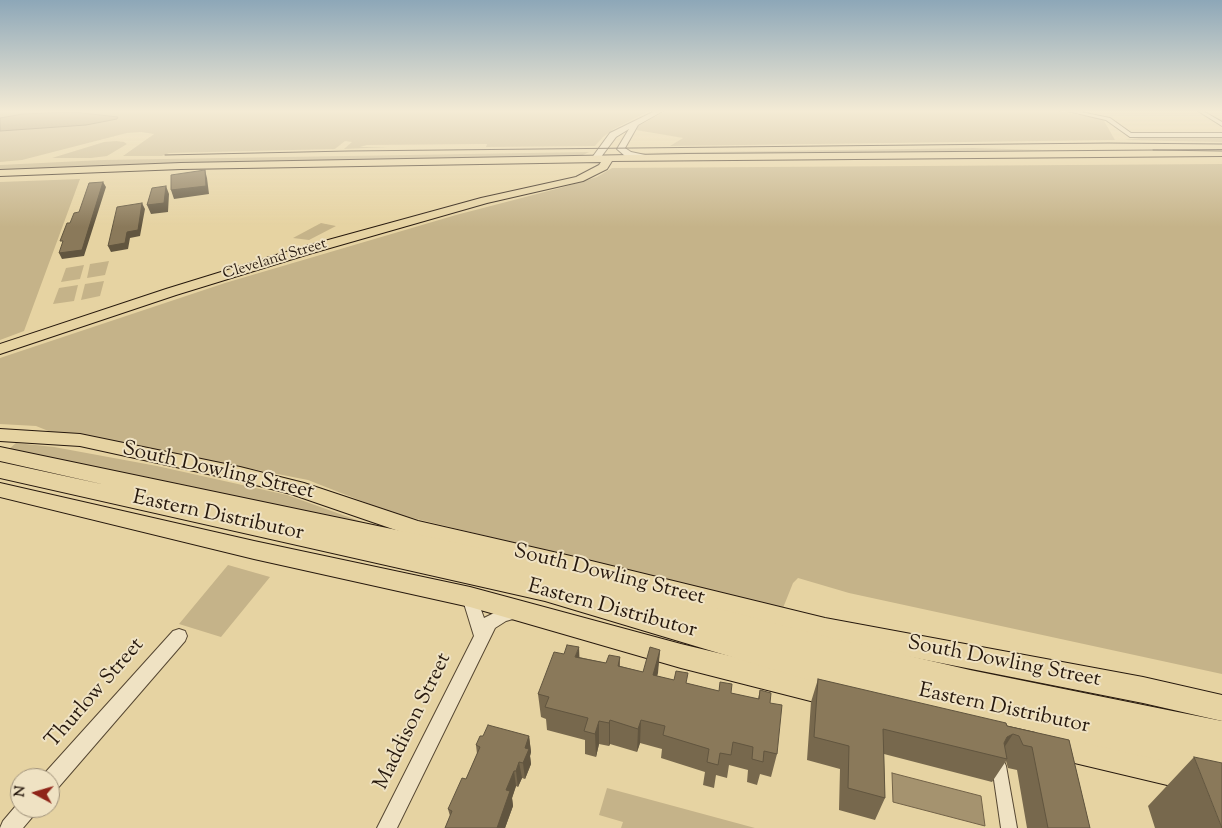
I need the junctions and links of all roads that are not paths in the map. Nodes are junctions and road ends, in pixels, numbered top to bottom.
1 (609, 150) edge
2 (613, 150) edge
3 (623, 150) edge
4 (1180, 150) edge
5 (1067, 154) junction
6 (1222, 155) edge
7 (647, 158) junction
8 (661, 163) junction
9 (606, 164) junction
10 (547, 165) junction
11 (0, 173) edge
12 (0, 178) edge
13 (574, 178) junction
14 (553, 184) joint
15 (0, 349) edge
16 (0, 435) edge
17 (0, 454) edge
18 (0, 470) edge
19 (0, 490) edge
20 (470, 597) junction
21 (521, 612) junction
22 (178, 636) dead end
23 (482, 636) junction
24 (815, 647) junction
25 (1222, 708) edge
26 (1222, 723) edge
27 (1222, 738) edge
28 (1222, 757) edge
29 (999, 766) edge
30 (60, 771) edge
31 (1222, 782) edge
32 (18, 818) edge
33 (10, 828) edge
34 (387, 828) edge
35 (1009, 828) edge

1 - 9 street
2 - 9 street
3 - 7 street
4 - 5 main road
5 - 6 main road
5 - 7 main road
6 - 8 main road
7 - 9 main road
8 - 9 main road
8 - 9 main road
9 - 10 main road
9 - 11 main road
9 - 13 main road
9 - 13 main road, Cleveland Street
10 - 12 main road
10 - 13 main road
13 - 14 main road, Cleveland Street
14 - 15 main road, Cleveland Street
16 - 25 main road, South Dowling Street
17 - 24 highway, Eastern Distributor
18 - 28 highway, Eastern Distributor
19 - 20 main road
20 - 21 main road
20 - 23 street
21 - 23 street, Maddison Street
21 - 31 main road
22 - 30 street, Thurlow Street
23 - 34 street, Maddison Street
24 - 26 highway
24 - 27 highway, Eastern Distributor
29 - 35 street
32 - 33 street

